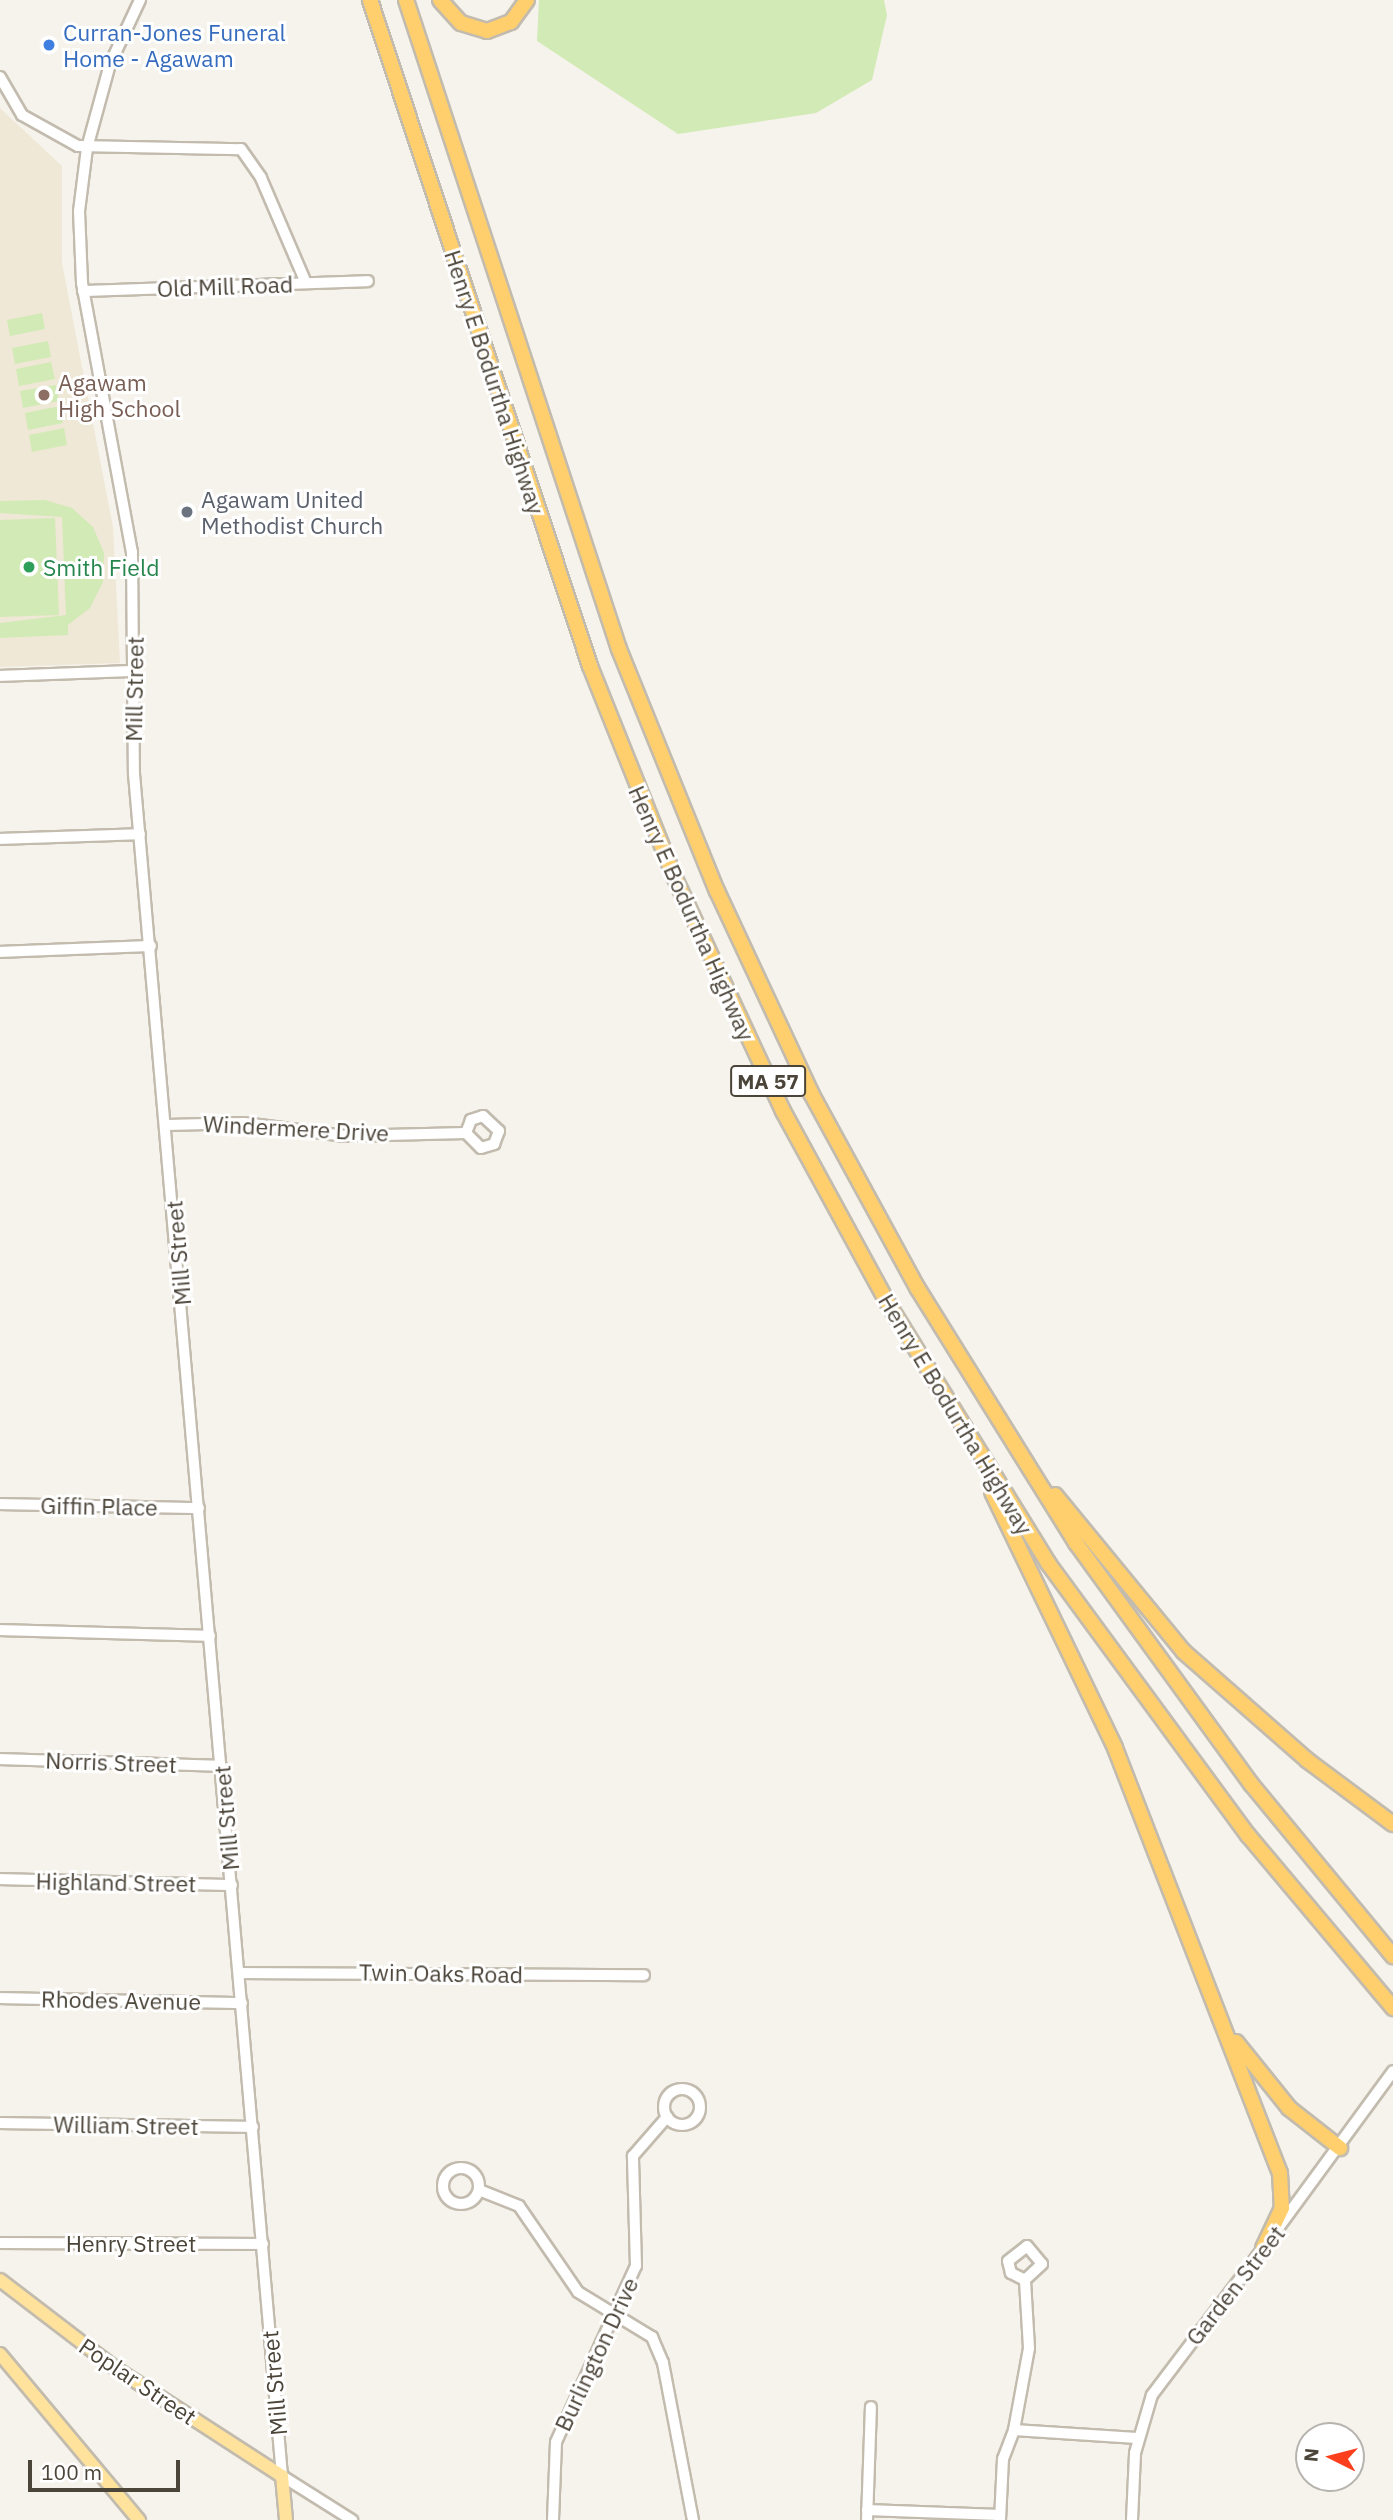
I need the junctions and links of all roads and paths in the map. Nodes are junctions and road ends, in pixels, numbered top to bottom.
1 (140, 0) edge
2 (370, 0) edge
3 (406, 0) edge
4 (440, 0) edge
5 (527, 0) edge
6 (0, 77) edge
7 (4, 97) edge
8 (87, 148) junction
9 (368, 281) dead end
10 (306, 283) junction
11 (83, 291) junction
12 (133, 671) junction
13 (0, 676) edge
14 (140, 834) junction
15 (0, 839) edge
16 (151, 946) junction
17 (0, 952) edge
18 (168, 1125) junction
19 (466, 1133) dead end
20 (937, 1321) junction
21 (947, 1404) junction
22 (0, 1504) edge
23 (199, 1508) junction
24 (0, 1630) edge
25 (210, 1636) junction
26 (0, 1759) edge
27 (221, 1766) junction
28 (1393, 1824) edge
29 (0, 1880) edge
30 (232, 1885) junction
31 (1393, 1956) edge
32 (239, 1973) junction
33 (643, 1975) dead end
34 (1210, 1990) junction
35 (0, 1998) edge
36 (242, 2003) junction
37 (1393, 2008) edge
38 (1393, 2071) edge
39 (667, 2117) dead end
40 (0, 2123) edge
41 (253, 2127) junction
42 (1340, 2148) junction
43 (479, 2190) dead end
44 (0, 2243) edge
45 (263, 2244) junction
46 (1263, 2248) junction
47 (0, 2280) edge
48 (1025, 2280) dead end
49 (616, 2313) junction
50 (0, 2354) edge
51 (872, 2407) dead end
52 (1014, 2430) junction
53 (1138, 2438) junction
54 (282, 2476) junction
55 (867, 2515) edge
56 (1000, 2517) edge
57 (139, 2520) edge
58 (286, 2520) edge
59 (352, 2520) edge
60 (553, 2520) edge
61 (693, 2520) edge
62 (1132, 2520) edge

1 - 8 street, Mill Street
2 - 21 highway, Henry E Bodurtha Highway / MA 57
3 - 20 highway, Henry E Bodurtha Highway / MA 57
4 - 5 highway
6 - 7 street
7 - 8 street
8 - 10 street
8 - 11 street, Mill Street
9 - 10 street, Old Mill Road
10 - 11 street, Old Mill Road
11 - 12 street, Mill Street
12 - 13 street
12 - 14 street, Mill Street
14 - 15 street
14 - 16 street, Mill Street
16 - 17 street
16 - 18 street, Mill Street
18 - 19 street, Windermere Drive
18 - 23 street, Mill Street
20 - 28 highway
20 - 31 highway, Henry E Bodurtha Highway / MA 57
21 - 34 highway
21 - 37 highway, Henry E Bodurtha Highway / MA 57
22 - 23 street, Giffin Place
23 - 25 street, Mill Street
24 - 25 street
25 - 27 street, Mill Street
26 - 27 street, Norris Street
27 - 30 street, Mill Street
29 - 30 street, Highland Street
30 - 32 street, Mill Street
32 - 33 street, Twin Oaks Road
32 - 36 street, Mill Street
34 - 42 highway
34 - 46 highway
35 - 36 street, Rhodes Avenue
36 - 41 street, Mill Street
38 - 42 street, Garden Street
39 - 49 street, Burlington Drive
40 - 41 street, William Street
41 - 45 street, Mill Street
42 - 46 street, Garden Street
43 - 49 street
44 - 45 street, Henry Street
45 - 54 street, Mill Street
46 - 53 street, Garden Street
47 - 54 main road, Poplar Street
48 - 52 street
49 - 60 street, Burlington Drive
49 - 61 street
50 - 57 main road
51 - 55 street
52 - 53 street
52 - 56 street
53 - 62 street, Garden Street
54 - 58 main road, Mill Street
54 - 59 street, Poplar Street
55 - 56 street

